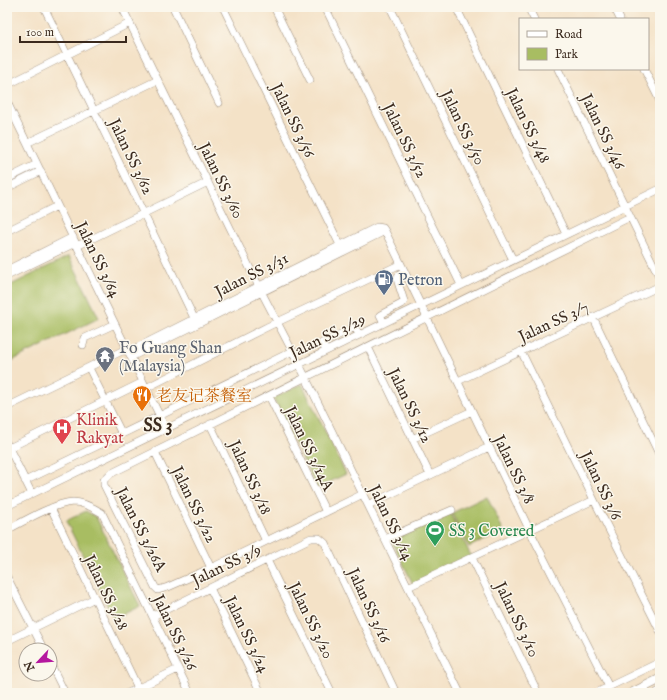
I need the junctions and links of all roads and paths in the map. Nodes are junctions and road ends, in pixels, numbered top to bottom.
1 (44, 7) edge
2 (122, 7) edge
3 (173, 7) edge
4 (223, 7) edge
5 (274, 7) edge
6 (325, 7) edge
7 (390, 7) edge
8 (456, 7) edge
9 (528, 7) edge
10 (614, 7) edge
11 (534, 18) edge
12 (620, 18) edge
13 (130, 23) junction
14 (67, 54) junction
15 (558, 70) edge
16 (644, 70) edge
17 (158, 80) junction
18 (310, 80) dead end
19 (7, 85) edge
20 (660, 101) edge
21 (7, 102) edge
22 (219, 103) dead end
23 (94, 111) junction
24 (27, 143) junction
25 (39, 168) junction
26 (7, 179) edge
27 (208, 182) junction
28 (7, 188) edge
29 (660, 189) edge
30 (57, 206) junction
31 (624, 206) junction
32 (144, 213) junction
33 (630, 217) junction
34 (7, 230) edge
35 (386, 231) junction
36 (566, 234) junction
37 (75, 242) junction
38 (340, 245) junction
39 (513, 260) junction
40 (401, 264) junction
41 (7, 270) edge
42 (405, 272) junction
43 (7, 276) edge
44 (660, 278) edge
45 (461, 285) junction
46 (660, 286) edge
47 (260, 289) junction
48 (421, 305) junction
49 (593, 317) junction
50 (194, 318) junction
51 (427, 318) junction
52 (278, 323) junction
53 (384, 323) junction
54 (115, 324) junction
55 (83, 345) dead end
56 (368, 347) junction
57 (293, 351) junction
58 (521, 351) junction
59 (128, 352) junction
60 (299, 364) junction
61 (89, 368) junction
62 (306, 377) junction
63 (458, 381) junction
64 (144, 385) junction
65 (269, 396) junction
66 (105, 400) junction
67 (7, 408) edge
68 (472, 411) junction
69 (159, 416) junction
70 (210, 424) junction
71 (166, 429) junction
72 (122, 434) junction
73 (412, 439) junction
74 (8, 446) edge
75 (489, 447) junction
76 (155, 452) junction
77 (660, 456) edge
78 (430, 475) junction
79 (25, 480) junction
80 (32, 494) junction
81 (363, 494) junction
82 (594, 500) junction
83 (368, 505) junction
84 (7, 506) edge
85 (51, 508) junction
86 (452, 510) dead end
87 (326, 512) junction
88 (7, 530) edge
89 (530, 531) junction
90 (311, 538) joint
91 (385, 539) junction
92 (266, 541) junction
93 (472, 558) junction
94 (267, 560) junction
95 (211, 568) junction
96 (7, 577) edge
97 (408, 587) junction
98 (210, 588) junction
99 (95, 598) junction
100 (153, 616) junction
101 (33, 628) junction
102 (660, 631) edge
103 (7, 641) edge
104 (40, 642) edge
105 (660, 662) edge
106 (178, 669) junction
107 (58, 679) edge
108 (660, 679) edge
109 (609, 686) junction
110 (138, 688) junction
111 (65, 693) edge
112 (128, 693) edge
113 (190, 693) edge
114 (261, 693) edge
115 (332, 693) edge
116 (396, 693) edge
117 (460, 693) edge
118 (538, 693) edge
119 (596, 693) edge
120 (632, 693) edge

1 - 14 street, Jalan SS 3/62
2 - 13 street, Jalan SS 3/60
3 - 22 street
4 - 38 street, Jalan SS 3/56
5 - 18 street
6 - 45 street, Jalan SS 3/52
7 - 39 street, Jalan SS 3/50
8 - 36 street, Jalan SS 3/48
9 - 11 street
10 - 12 street
13 - 14 street
13 - 17 street, Jalan SS 3/60
14 - 19 street
14 - 23 street, Jalan SS 3/62
15 - 31 street, Jalan SS 3/46
16 - 20 street
17 - 23 street
17 - 27 street, Jalan SS 3/60
21 - 24 street, Jalan SS 3/64
23 - 24 street
23 - 32 street, Jalan SS 3/62
24 - 25 street, Jalan SS 3/64
25 - 26 street
25 - 28 street
25 - 30 street, Jalan SS 3/64
27 - 32 street
27 - 47 street, Jalan SS 3/60
29 - 31 street, Jalan SS 3/29
30 - 34 street
30 - 37 street, Jalan SS 3/64
31 - 33 street, Jalan SS 3/46
31 - 36 street, Jalan SS 3/29
32 - 37 street
32 - 50 street, Jalan SS 3/62
33 - 44 street, Jalan SS 3/46
33 - 51 street, Jalan SS 3/26A
35 - 38 street, Jalan SS 3/31
35 - 40 street
35 - 47 street, Jalan SS 3/31
36 - 39 street, Jalan SS 3/29
37 - 41 street
37 - 43 street
37 - 54 street, Jalan SS 3/64
38 - 47 street, Jalan SS 3/31
39 - 45 street, Jalan SS 3/29
40 - 42 street
40 - 52 street
42 - 48 street
42 - 53 street
45 - 48 street, Jalan SS 3/29
46 - 49 street, Jalan SS 3/7
47 - 50 street, Jalan SS 3/31
47 - 52 street, Jalan SS 3/60
47 - 59 street, Jalan SS 3/31
48 - 51 street, Jalan SS 3/8
48 - 53 street, Jalan SS 3/29
49 - 58 street, Jalan SS 3/7
49 - 77 street
50 - 59 street, Jalan SS 3/31
51 - 56 street, Jalan SS 3/26A
51 - 63 street, Jalan SS 3/8
52 - 57 street, Jalan SS 3/60
52 - 64 street
53 - 60 street, Jalan SS 3/29
54 - 55 street
54 - 59 street, Jalan SS 3/64
56 - 62 street, Jalan SS 3/26A
56 - 73 street, Jalan SS 3/12
57 - 60 street, Jalan SS 3/60
57 - 69 street
58 - 63 street, Jalan SS 3/7
58 - 82 street, Jalan SS 3/6
59 - 61 street
59 - 64 street, Jalan SS 3/64
60 - 62 street, Jalan SS 3/14
60 - 71 street, Jalan SS 3/29
61 - 66 street
61 - 67 street
62 - 65 street, Jalan SS 3/26A
62 - 81 street, Jalan SS 3/14
63 - 68 street, Jalan SS 3/8
64 - 66 street
64 - 69 street, Jalan SS 3/64
65 - 70 street, Jalan SS 3/26A
65 - 87 street, Jalan SS 3/14A
66 - 72 street
66 - 74 street
68 - 73 street
68 - 75 street, Jalan SS 3/8
69 - 71 street, Jalan SS 3/64
69 - 72 street
70 - 76 street, Jalan SS 3/26A
70 - 92 street, Jalan SS 3/18
71 - 80 street, Jalan SS 3/29
72 - 79 street
73 - 78 street, Jalan SS 3/12
74 - 79 street
75 - 78 street
75 - 89 street, Jalan SS 3/8
76 - 95 street, Jalan SS 3/22
76 - 95 street, Jalan SS 3/26A
78 - 83 street
79 - 80 street
80 - 84 street, Jalan SS 3/29
81 - 83 street, Jalan SS 3/14
81 - 87 street, Jalan SS 3/26A
82 - 89 street
82 - 102 street, Jalan SS 3/6
83 - 91 street, Jalan SS 3/14
85 - 88 street
85 - 99 street, Jalan SS 3/28
85 - 100 street, Jalan SS 3/26
86 - 91 street
87 - 92 street, Jalan SS 3/26A
89 - 93 street
89 - 109 street, Jalan SS 3/8
90 - 94 street, Jalan SS 3/9
90 - 116 street, Jalan SS 3/16
91 - 97 street, Jalan SS 3/14
92 - 95 street, Jalan SS 3/26A
93 - 97 street
93 - 118 street, Jalan SS 3/10
94 - 98 street, Jalan SS 3/9
94 - 115 street, Jalan SS 3/20
96 - 101 street
97 - 117 street, Jalan SS 3/14
98 - 100 street, Jalan SS 3/9
98 - 114 street, Jalan SS 3/24
99 - 101 street
99 - 110 street, Jalan SS 3/28
100 - 106 street, Jalan SS 3/26
101 - 103 street
101 - 104 street
105 - 109 street
106 - 110 street
106 - 113 street, Jalan SS 3/26
107 - 111 street
108 - 120 main road
109 - 119 street
110 - 112 street

